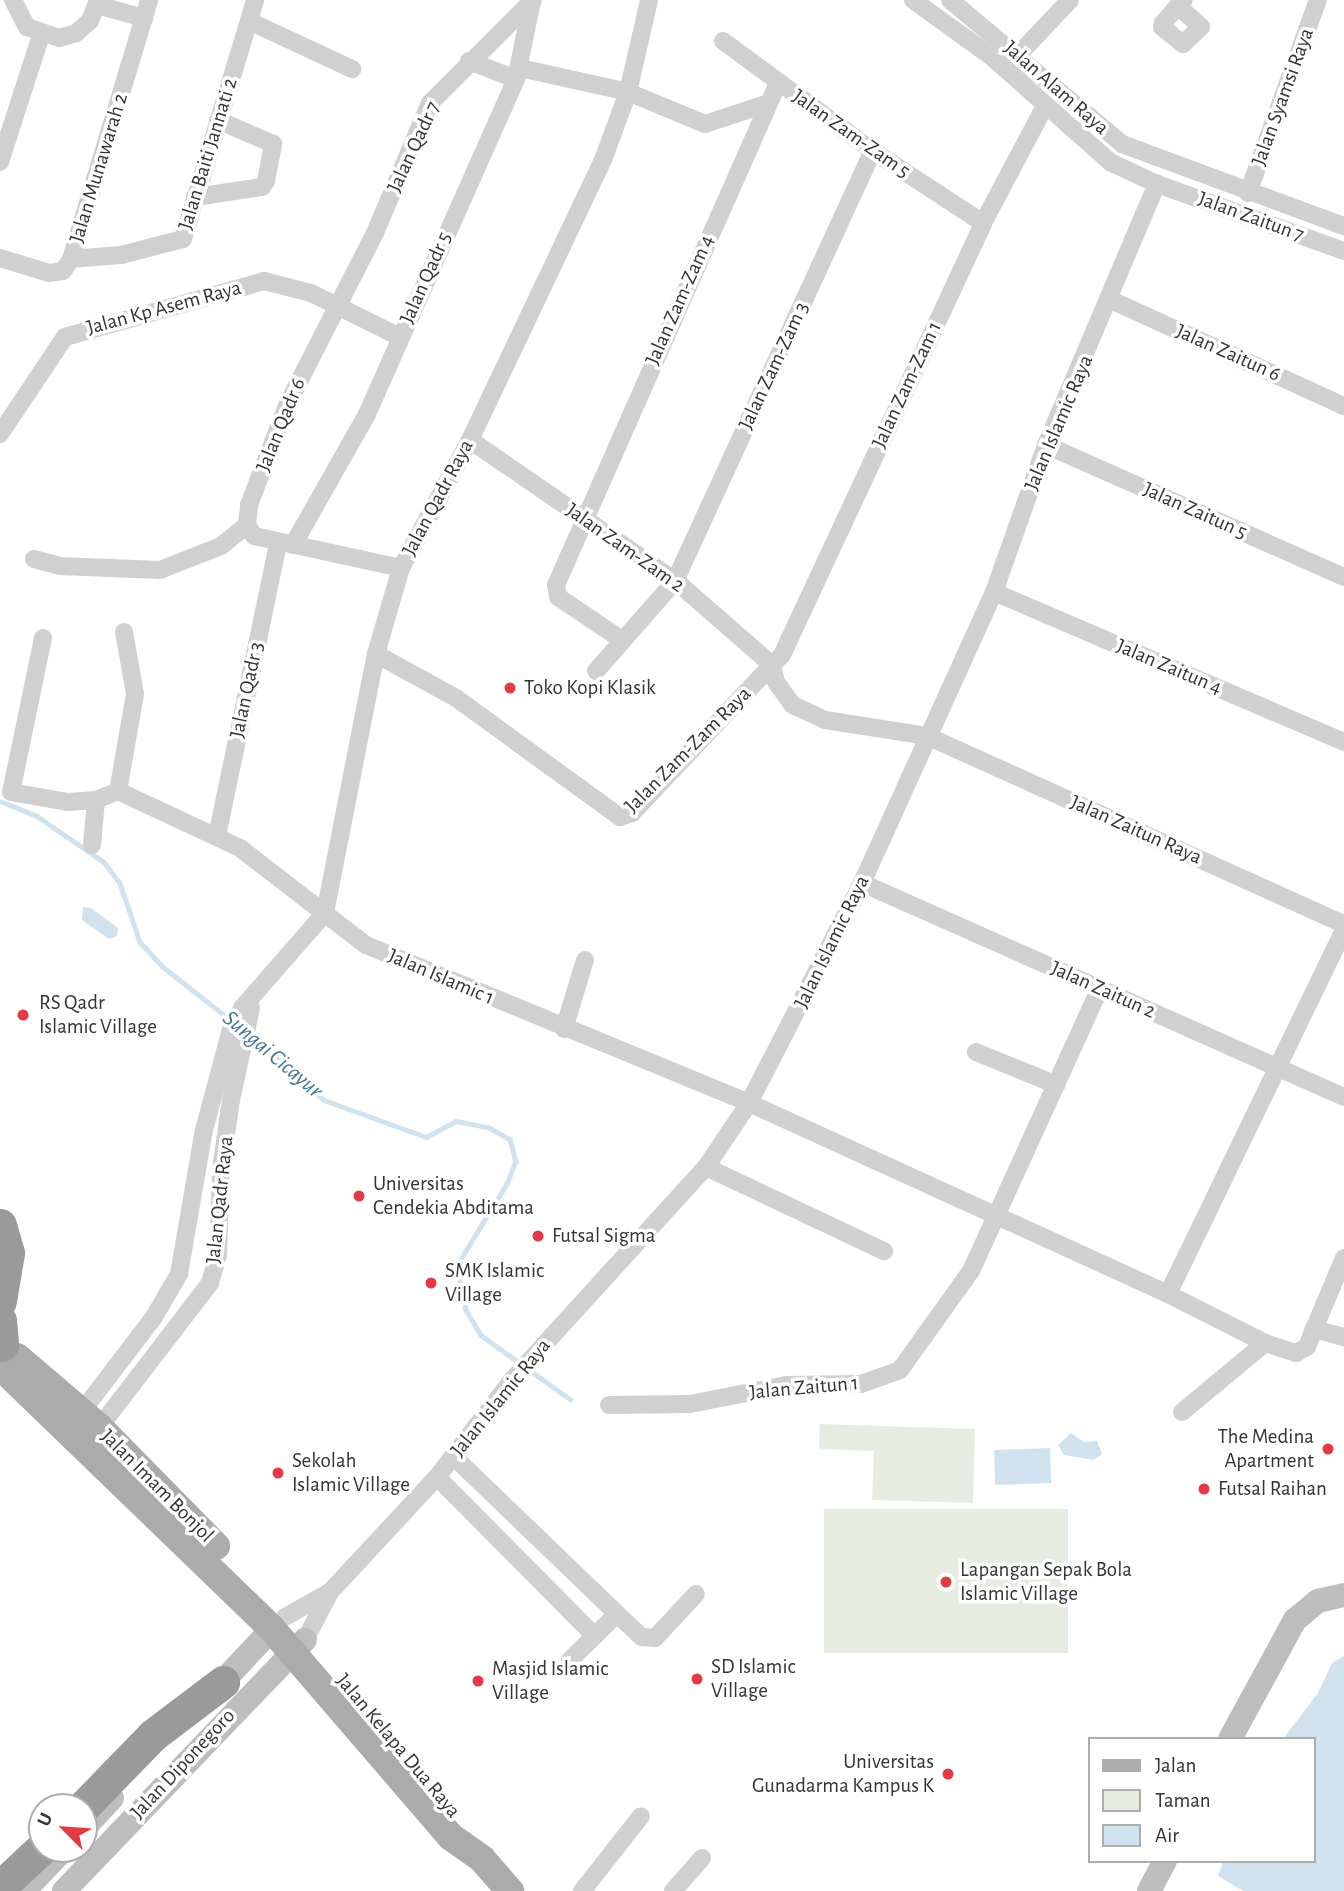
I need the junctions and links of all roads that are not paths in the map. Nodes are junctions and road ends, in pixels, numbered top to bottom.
1 (13, 0) edge
2 (149, 0) edge
3 (256, 0) edge
4 (649, 0) edge
5 (950, 0) edge
6 (1070, 0) edge
7 (533, 1) edge
8 (97, 2) edge
9 (1315, 2) edge
10 (925, 3) edge
11 (144, 18) junction
12 (249, 21) junction
13 (41, 36) junction
14 (723, 41) dead end
15 (1019, 54) junction
16 (470, 61) junction
17 (352, 69) dead end
18 (518, 73) junction
19 (778, 83) junction
20 (628, 92) junction
21 (766, 104) junction
22 (1045, 106) junction
23 (218, 120) junction
24 (873, 151) junction
25 (0, 162) edge
26 (1157, 184) junction
27 (1248, 193) junction
28 (195, 197) junction
29 (983, 223) junction
30 (1344, 226) edge
31 (1344, 251) edge
32 (0, 258) edge
33 (71, 259) junction
34 (1111, 300) junction
35 (331, 312) junction
36 (400, 337) junction
37 (1344, 406) edge
38 (0, 435) edge
39 (470, 440) junction
40 (1046, 445) junction
41 (584, 519) junction
42 (250, 530) junction
43 (286, 545) junction
44 (34, 559) dead end
45 (401, 568) junction
46 (1344, 577) edge
47 (675, 581) junction
48 (994, 592) junction
49 (124, 632) dead end
50 (43, 638) dead end
51 (622, 640) junction
52 (376, 654) junction
53 (772, 665) junction
54 (596, 671) dead end
55 (927, 736) junction
56 (1344, 742) edge
57 (118, 791) junction
58 (96, 800) junction
59 (217, 836) junction
60 (92, 845) dead end
61 (862, 883) junction
62 (325, 913) junction
63 (1344, 924) edge
64 (1344, 930) edge
65 (585, 960) dead end
66 (1100, 988) junction
67 (564, 1029) junction
68 (236, 1033) junction
69 (976, 1052) dead end
70 (1280, 1068) junction
71 (1056, 1085) junction
72 (1344, 1097) edge
73 (749, 1103) junction
74 (706, 1167) junction
75 (998, 1217) junction
76 (0, 1225) edge
77 (884, 1251) dead end
78 (1344, 1258) edge
79 (179, 1274) junction
80 (210, 1283) junction
81 (0, 1290) edge
82 (1168, 1294) junction
83 (1314, 1329) junction
84 (1344, 1337) edge
85 (1265, 1343) junction
86 (1, 1344) edge
87 (609, 1405) dead end
88 (1182, 1412) dead end
89 (83, 1429) junction
90 (453, 1456) junction
91 (437, 1477) junction
92 (330, 1592) junction
93 (696, 1594) dead end
94 (1344, 1595) edge
95 (617, 1614) junction
96 (278, 1623) junction
97 (594, 1635) junction
98 (298, 1646) junction
99 (570, 1660) dead end
100 (223, 1682) junction
101 (1231, 1737) edge
102 (96, 1793) edge
103 (98, 1813) edge
104 (641, 1815) dead end
105 (702, 1858) dead end
106 (28, 1861) edge
107 (51, 1863) edge
108 (1164, 1863) edge
109 (0, 1887) edge
110 (24, 1891) edge
111 (64, 1891) edge
112 (510, 1891) edge
113 (582, 1891) edge
114 (673, 1891) edge
115 (1149, 1891) edge

1 - 13 street
2 - 11 street, Jalan Munawarah 2
3 - 12 street, Jalan Baiti Jannati 2
4 - 20 street, Jalan Qadr Raya
5 - 15 street, Jalan Alam Raya
6 - 15 street
7 - 16 street, Jalan Qadr 7
7 - 18 street, Jalan Qadr 5
8 - 11 street
8 - 13 street
9 - 27 street, Jalan Syamsi Raya
10 - 22 street, Jalan Zaitun 7
11 - 33 street, Jalan Munawarah 2
12 - 17 street
12 - 23 street, Jalan Baiti Jannati 2
13 - 25 street
14 - 19 street, Jalan Zam-Zam 5
15 - 27 street, Jalan Alam Raya
16 - 18 street
16 - 35 street, Jalan Qadr 7
18 - 20 street
18 - 36 street, Jalan Qadr 5
19 - 21 street, Jalan Zam-Zam 4
19 - 24 street, Jalan Zam-Zam 5
20 - 21 street
20 - 39 street, Jalan Qadr Raya
21 - 41 street, Jalan Zam-Zam 4
22 - 26 street, Jalan Zaitun 7
22 - 29 street, Jalan Zam-Zam 1
23 - 28 street, Jalan Baiti Jannati 2
23 - 28 street
24 - 29 street, Jalan Zam-Zam 5
24 - 47 street, Jalan Zam-Zam 3
26 - 31 street, Jalan Zaitun 7
26 - 34 street, Jalan Islamic Raya
27 - 30 street, Jalan Alam Raya
28 - 33 street, Jalan Baiti Jannati 2
29 - 53 street, Jalan Zam-Zam 1
32 - 33 street, Jalan Munawarah 2
34 - 37 street, Jalan Zaitun 6
34 - 40 street, Jalan Islamic Raya
35 - 36 street, Jalan Kp Asem Raya
35 - 38 street, Jalan Kp Asem Raya
35 - 42 street, Jalan Qadr 6
36 - 43 street, Jalan Qadr 5
39 - 41 street, Jalan Zam-Zam 2
39 - 45 street, Jalan Qadr Raya
40 - 46 street, Jalan Zaitun 5
40 - 48 street, Jalan Islamic Raya
41 - 47 street, Jalan Zam-Zam 2
41 - 51 street, Jalan Zam-Zam 4
42 - 43 street
42 - 44 street
43 - 45 street
43 - 59 street, Jalan Qadr 3
45 - 52 street, Jalan Qadr Raya
47 - 51 street, Jalan Zam-Zam 3
47 - 53 street, Jalan Zam-Zam 2
48 - 55 street, Jalan Islamic Raya
48 - 56 street, Jalan Zaitun 4
49 - 57 street
50 - 58 street
51 - 54 street, Jalan Zam-Zam 3
52 - 53 street, Jalan Zam-Zam Raya
52 - 62 street, Jalan Qadr Raya
53 - 55 street, Jalan Zam-Zam Raya
55 - 61 street, Jalan Islamic Raya
55 - 63 street, Jalan Zaitun Raya
57 - 58 street
57 - 59 street, Jalan Islamic 1
58 - 60 street
59 - 62 street, Jalan Islamic 1
61 - 66 street, Jalan Zaitun 2
61 - 73 street, Jalan Islamic Raya
62 - 67 street, Jalan Islamic 1
62 - 68 street, Jalan Qadr Raya
64 - 70 street
65 - 67 street
66 - 70 street, Jalan Zaitun 2
66 - 71 street, Jalan Zaitun 1
67 - 73 street
68 - 79 street, Jalan Qadr Raya
68 - 80 street, Jalan Qadr Raya
69 - 71 street
70 - 72 street, Jalan Zaitun 2
70 - 82 street
71 - 75 street, Jalan Zaitun 1
73 - 74 street, Jalan Islamic Raya
73 - 75 street
74 - 77 street
74 - 90 street, Jalan Islamic Raya
75 - 82 street
75 - 87 street, Jalan Zaitun 1
76 - 81 highway
78 - 83 street
79 - 80 street
79 - 89 street, Jalan Qadr Raya
80 - 89 street, Jalan Qadr Raya
82 - 85 street
83 - 84 street
83 - 85 street
85 - 88 street
86 - 89 main road, Jalan Imam Bonjol
89 - 96 main road, Jalan Imam Bonjol
90 - 91 street, Jalan Islamic Raya
90 - 95 street
91 - 92 street, Jalan Islamic Raya
91 - 97 street
92 - 96 street, Jalan Islamic Raya
92 - 98 street, Jalan Islamic Raya
93 - 95 street
94 - 101 street
95 - 97 street
96 - 98 main road, Jalan Imam Bonjol
96 - 100 street, Jalan Diponegoro
97 - 99 street
98 - 111 street, Jalan Diponegoro
98 - 112 main road, Jalan Kelapa Dua Raya
100 - 102 highway
100 - 103 street, Jalan Diponegoro
104 - 113 street
105 - 114 street
106 - 109 highway
107 - 110 street
108 - 115 street

